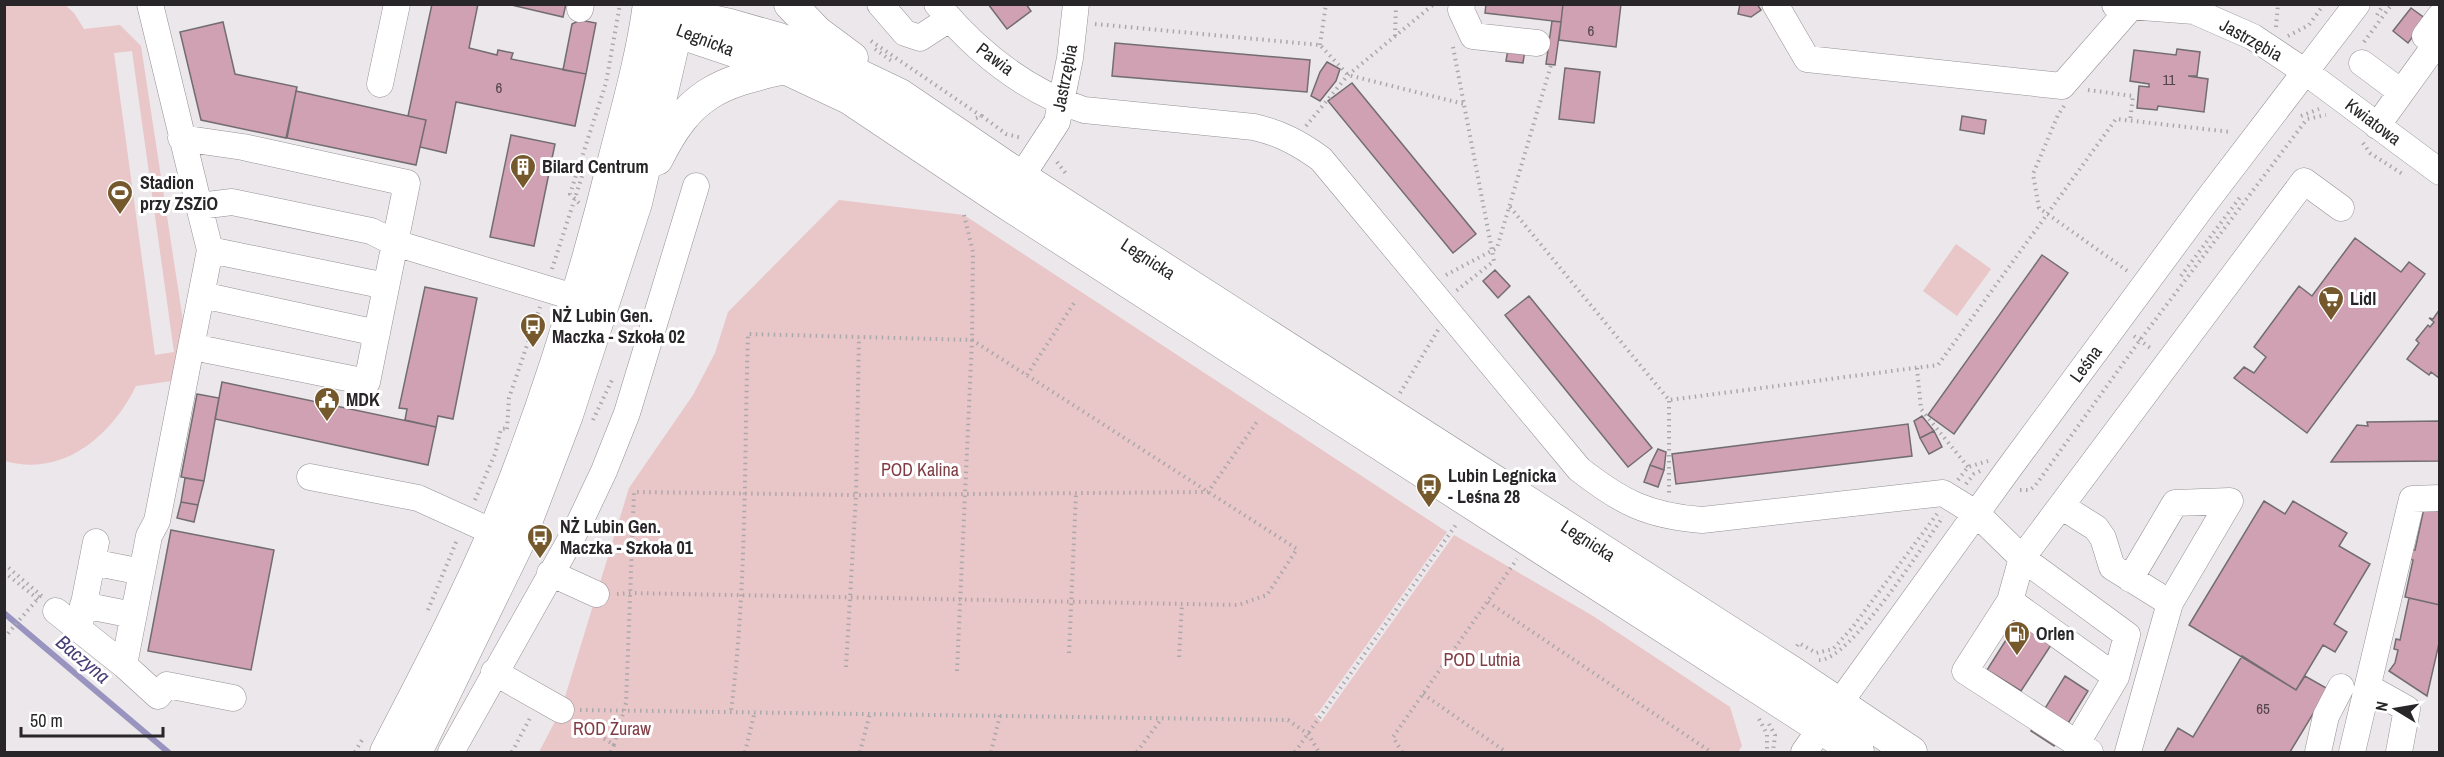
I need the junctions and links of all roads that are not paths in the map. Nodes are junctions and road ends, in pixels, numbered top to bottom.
1 (150, 4) edge
2 (397, 4) edge
3 (790, 4) edge
4 (880, 4) edge
5 (1462, 4) edge
6 (1775, 4) edge
7 (2357, 4) edge
8 (635, 6) edge
9 (2122, 6) edge
10 (2194, 8) edge
11 (943, 12) edge
12 (1081, 14) edge
13 (2439, 16) edge
14 (680, 17) edge
15 (1538, 43) dead end
16 (2438, 46) edge
17 (2361, 52) road end
18 (785, 68) junction
19 (2307, 73) junction
20 (380, 84) dead end
21 (2402, 92) junction
22 (900, 95) junction
23 (1062, 103) junction
24 (2377, 126) junction
25 (181, 138) junction
26 (2439, 172) edge
27 (1021, 177) junction
28 (696, 186) dead end
29 (636, 204) junction
30 (199, 206) junction
31 (2341, 208) dead end
32 (395, 243) junction
33 (210, 250) junction
34 (386, 286) junction
35 (202, 295) junction
36 (577, 298) junction
37 (377, 333) junction
38 (193, 347) junction
39 (310, 477) dead end
40 (2439, 498) edge
41 (2061, 506) junction
42 (1977, 514) junction
43 (493, 532) junction
44 (2022, 558) junction
45 (142, 572) junction
46 (550, 573) junction
47 (2130, 579) junction
48 (596, 594) road end
49 (2010, 601) junction
50 (45, 602) road end
51 (2170, 603) junction
52 (133, 615) junction
53 (81, 617) junction
54 (124, 665) junction
55 (494, 672) junction
56 (2116, 677) junction
57 (2341, 687) dead end
58 (2368, 687) junction
59 (233, 698) dead end
60 (1839, 703) junction
61 (550, 705) road end
62 (1812, 741) edge
63 (375, 744) edge
64 (2082, 749) edge
65 (416, 753) edge
66 (451, 753) edge
67 (1858, 753) edge
68 (1911, 753) edge
69 (2128, 753) edge
70 (2318, 753) edge
71 (2352, 753) edge
72 (2399, 753) edge

1 - 25 street
2 - 20 street
3 - 22 main road
4 - 11 street
5 - 15 street
6 - 9 street
7 - 19 street, Leśna
8 - 14 main road, Legnicka
8 - 36 main road
9 - 10 street, Jastrzębia
10 - 19 street, Jastrzębia
11 - 23 street, Pawia
12 - 23 street, Jastrzębia
13 - 16 street
14 - 18 main road, Legnicka
14 - 22 main road, Legnicka
14 - 29 main road
16 - 21 street
17 - 21 street
18 - 29 main road
18 - 62 main road, Legnicka
19 - 24 street, Kwiatowa
19 - 42 street, Leśna
21 - 24 street
22 - 27 main road, Legnicka
23 - 27 street, Jastrzębia
23 - 42 street
24 - 26 street, Kwiatowa
25 - 30 street
25 - 32 street
27 - 60 main road, Legnicka
28 - 46 street
29 - 65 main road
30 - 32 street
30 - 33 street
31 - 41 street
32 - 34 street
32 - 36 street
33 - 34 street
33 - 35 street
34 - 37 street
35 - 37 street
35 - 38 street
36 - 43 main road
37 - 38 street
38 - 45 street
39 - 43 street
40 - 58 street
41 - 44 street
41 - 47 street
42 - 44 street
42 - 60 street, Leśna
43 - 63 main road
44 - 49 street
44 - 56 street
45 - 52 street
45 - 53 street
46 - 48 street
46 - 55 street
47 - 51 street
47 - 51 street
49 - 56 street
49 - 64 street
50 - 53 street
51 - 69 street
52 - 53 street
52 - 54 street
53 - 54 street
54 - 59 street
55 - 61 street
55 - 66 street
56 - 64 street
57 - 70 street
58 - 71 street
58 - 72 street
60 - 62 street, Leśna
60 - 68 main road, Legnicka
62 - 67 main road, Legnicka

